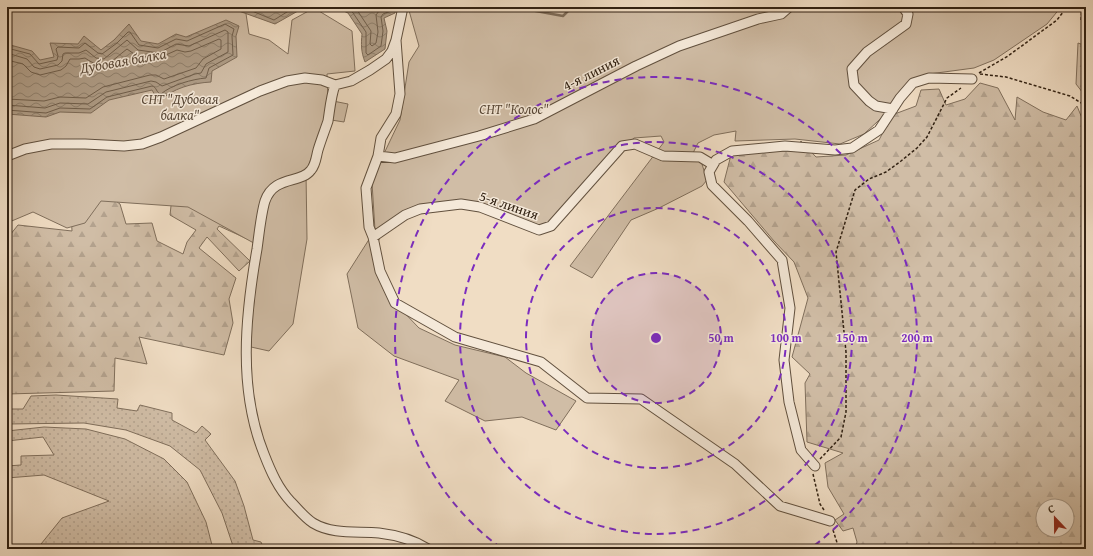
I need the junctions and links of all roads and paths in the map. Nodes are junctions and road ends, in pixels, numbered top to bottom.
1 (403, 7) edge
2 (789, 7) edge
3 (903, 7) edge
4 (1067, 7) edge
5 (1082, 7) edge
6 (1086, 27) edge
7 (396, 40) junction
8 (972, 79) joint
9 (334, 84) junction
10 (1086, 106) edge
11 (893, 109) junction
12 (7, 156) edge
13 (378, 156) junction
14 (710, 163) dead end
15 (373, 237) junction
16 (815, 466) junction
17 (830, 521) junction
18 (428, 549) edge
19 (839, 549) edge

1 - 7 street
2 - 13 street, 4-я линия
3 - 11 street
4 - 10 path
5 - 6 path
7 - 9 street
7 - 13 street
8 - 11 street
8 - 16 path
9 - 12 street
9 - 18 street
11 - 16 street
13 - 15 street
14 - 15 street, 5-я линия
15 - 17 street
16 - 17 path
17 - 19 path

